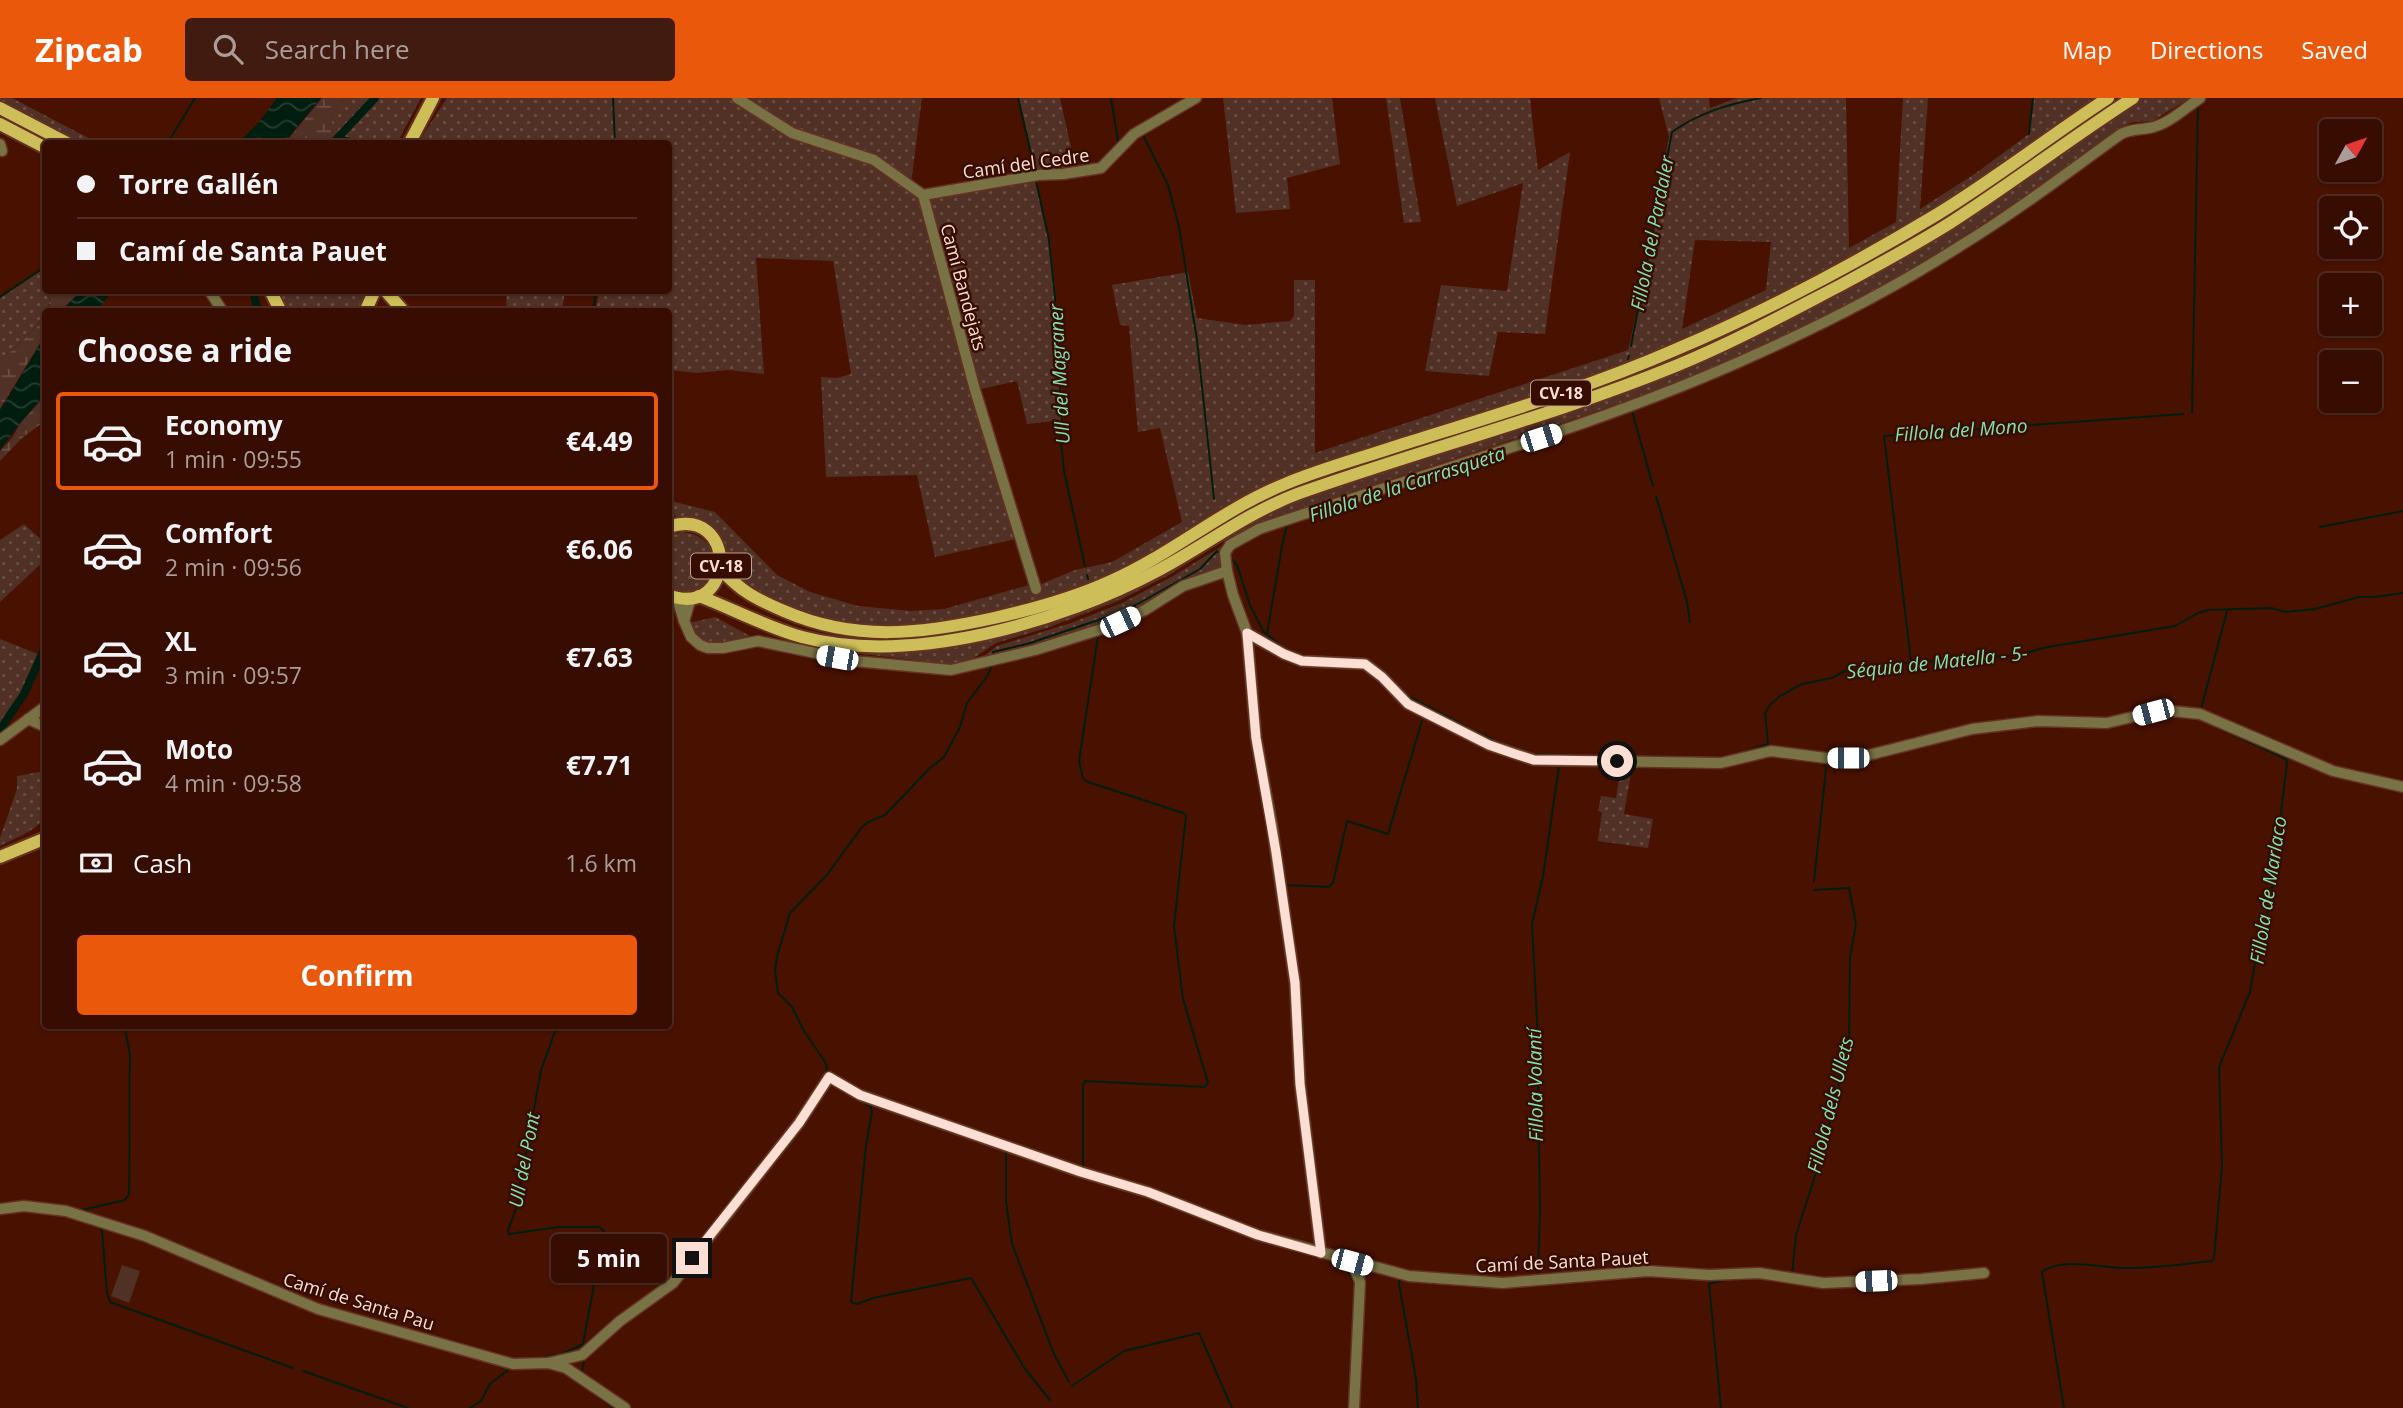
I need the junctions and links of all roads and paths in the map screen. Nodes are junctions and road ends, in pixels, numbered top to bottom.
1 (737, 98) edge
2 (1196, 98) edge
3 (2108, 98) edge
4 (2133, 98) edge
5 (2200, 98) edge
6 (430, 104) edge
7 (0, 108) edge
8 (0, 124) edge
9 (61, 140) edge
10 (406, 140) edge
11 (411, 140) edge
12 (42, 146) edge
13 (923, 195) junction
14 (388, 294) edge
15 (401, 308) edge
16 (672, 524) edge
17 (721, 569) junction
18 (1227, 571) junction
19 (1036, 589) dead end
20 (684, 597) edge
21 (1247, 633) junction
22 (42, 709) edge
23 (28, 719) junction
24 (42, 725) edge
25 (0, 740) edge
26 (2403, 787) edge
27 (42, 840) edge
28 (0, 857) edge
29 (0, 1209) edge
30 (1321, 1253) junction
31 (1352, 1262) junction
32 (1984, 1273) dead end
33 (548, 1363) junction
34 (625, 1408) edge
35 (1353, 1408) edge

1 - 13 street
2 - 13 street, Camí del Cedre
3 - 17 main road, CV-18
4 - 20 main road, CV-18
5 - 18 street
6 - 10 main road
6 - 11 main road
7 - 9 main road
8 - 12 main road
13 - 19 street, Camí Bandejats
14 - 15 main road
16 - 17 main road, CV-18
17 - 20 main road, CV-18
18 - 20 street
18 - 21 street
21 - 26 street
21 - 30 street
22 - 23 street
23 - 24 street
23 - 25 street
27 - 28 main road
29 - 33 street, Camí de Santa Pau
30 - 31 street, Camí de Santa Pauet
30 - 33 street, Camí de Santa Pauet
31 - 32 street, Camí de Santa Pauet
31 - 35 street
33 - 34 street, Camí de Santa Pau

